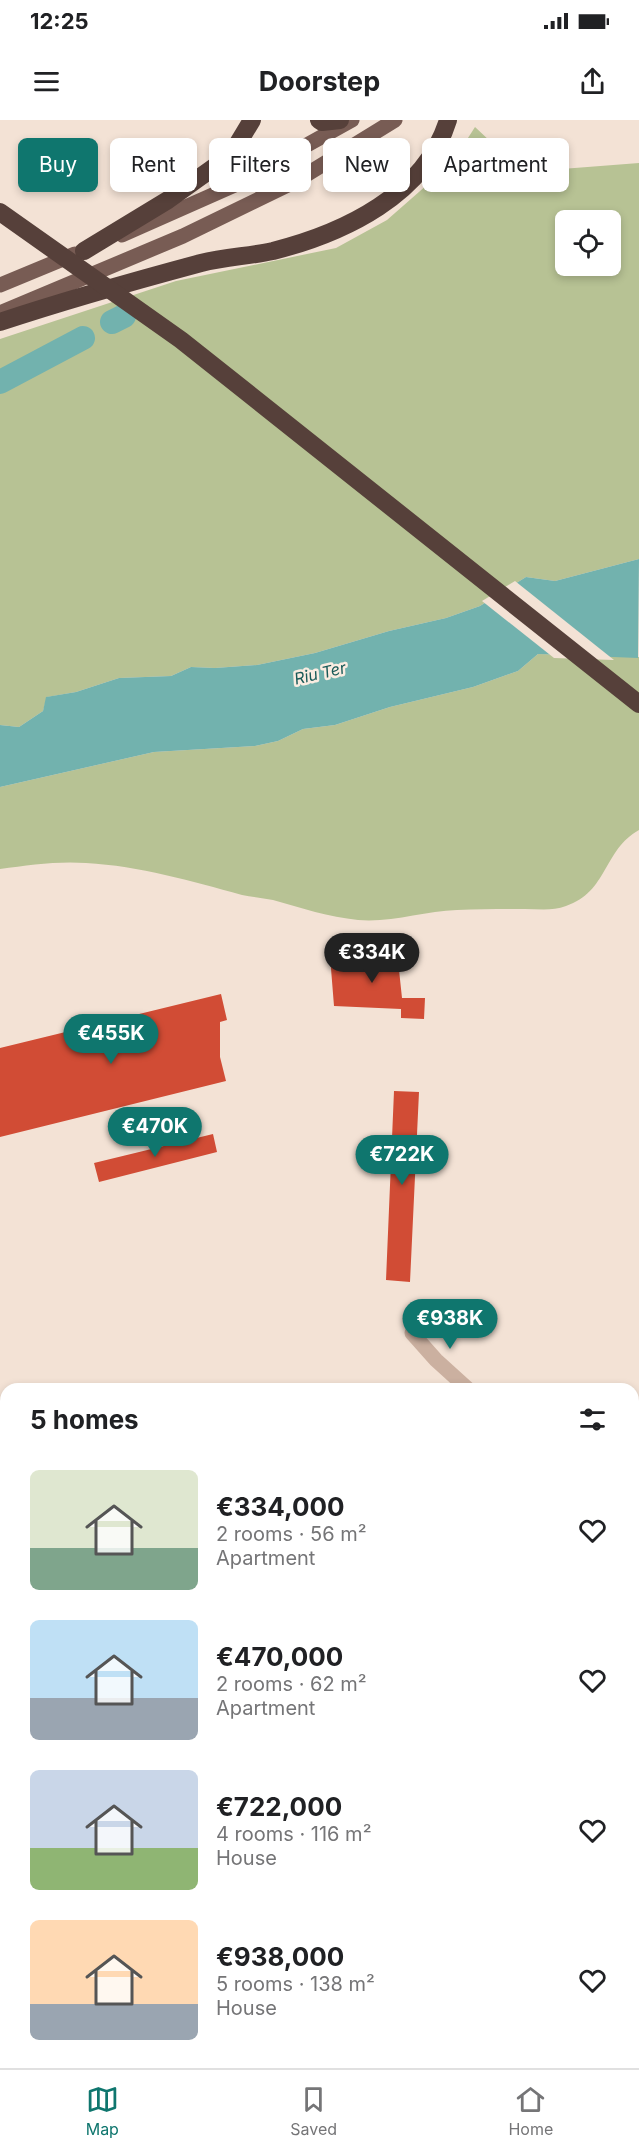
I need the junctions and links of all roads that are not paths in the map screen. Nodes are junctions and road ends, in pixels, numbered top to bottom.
1 (252, 120) edge
2 (319, 120) edge
3 (340, 120) edge
4 (352, 120) edge
5 (395, 120) edge
6 (448, 120) edge
7 (0, 212) edge
8 (84, 251) junction
9 (0, 285) edge
10 (0, 313) edge
11 (0, 322) edge
12 (639, 704) edge
13 (412, 1333) dead end
14 (461, 1383) edge

1 - 8 highway
2 - 3 highway
4 - 8 main road
5 - 10 main road
6 - 11 highway
7 - 12 highway, bridge
8 - 9 main road
13 - 14 street

